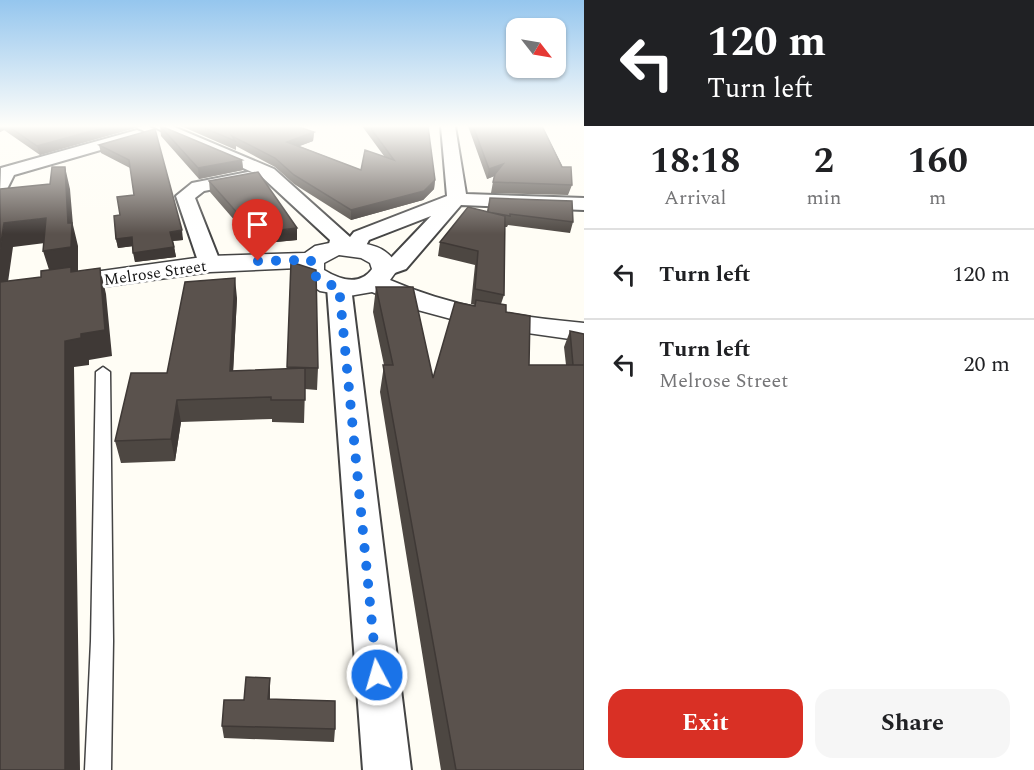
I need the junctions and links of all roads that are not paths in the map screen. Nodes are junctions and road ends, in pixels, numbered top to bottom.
1 (59, 162) edge
2 (243, 162) edge
3 (452, 162) edge
4 (268, 173) junction
5 (4, 180) edge
6 (457, 199) junction
7 (584, 204) edge
8 (347, 248) junction
9 (311, 260) junction
10 (210, 264) junction
11 (380, 276) junction
12 (339, 287) junction
13 (0, 293) edge
14 (584, 332) edge
15 (103, 372) dead end
16 (99, 770) edge
17 (387, 770) edge

1 - 5 street
2 - 4 street
3 - 6 street
4 - 8 street
4 - 10 street
6 - 7 street
6 - 8 street
6 - 11 street
8 - 9 street
8 - 11 street
9 - 10 street, Melrose Street
9 - 12 street
10 - 13 street, Melrose Street
11 - 12 street
11 - 14 street
12 - 17 street
15 - 16 lane

